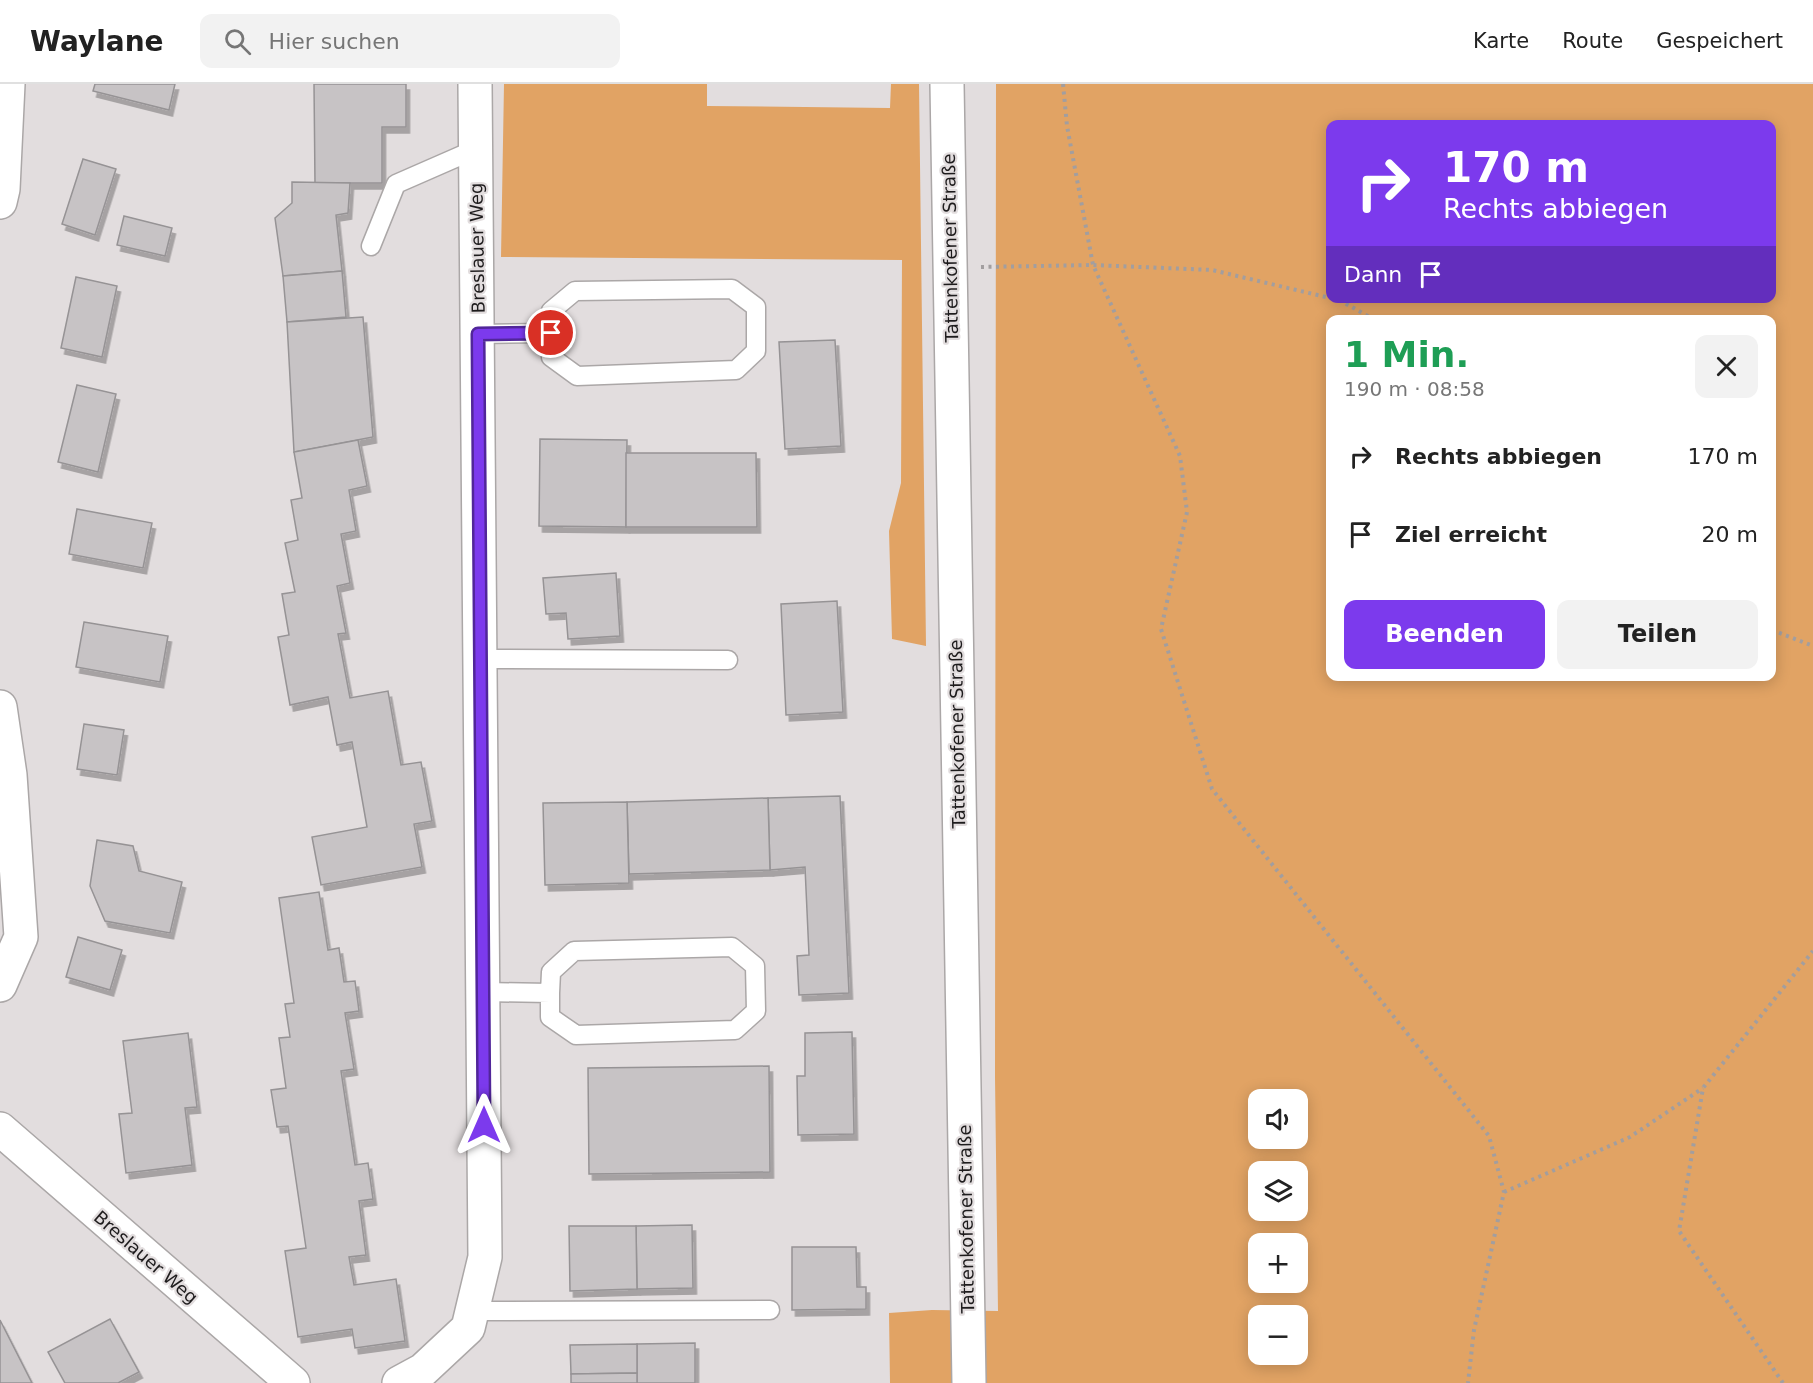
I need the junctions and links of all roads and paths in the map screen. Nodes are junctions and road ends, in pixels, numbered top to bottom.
1 (8, 84) edge
2 (475, 84) edge
3 (947, 84) edge
4 (1064, 84) edge
5 (476, 149) junction
6 (0, 202) edge
7 (371, 246) dead end
8 (1093, 265) junction
9 (950, 268) junction
10 (1326, 297) edge
11 (1345, 303) edge
12 (1366, 315) edge
13 (551, 333) junction
14 (478, 334) junction
15 (1776, 632) edge
16 (1813, 646) edge
17 (481, 659) junction
18 (728, 660) dead end
19 (0, 707) edge
20 (1813, 951) edge
21 (0, 985) edge
22 (483, 992) junction
23 (550, 993) junction
24 (1703, 1088) junction
25 (0, 1129) edge
26 (1504, 1192) junction
27 (770, 1310) dead end
28 (473, 1311) junction
29 (293, 1383) edge
30 (399, 1383) edge
31 (969, 1383) edge
32 (1468, 1383) edge
33 (1783, 1383) edge

1 - 6 street
2 - 5 street, Breslauer Weg
3 - 9 street, Tattenkofener Straße
4 - 8 path
5 - 7 lane
5 - 14 street, Breslauer Weg
8 - 9 path
8 - 10 path
8 - 26 path
9 - 31 street, Tattenkofener Straße
11 - 12 path
13 - 13 lane
13 - 14 lane
14 - 17 street, Breslauer Weg
15 - 16 path
17 - 18 lane
17 - 22 street, Breslauer Weg
19 - 21 street
20 - 24 path
22 - 23 lane
22 - 28 street, Breslauer Weg
23 - 23 lane
24 - 26 path
24 - 33 path
25 - 29 street, Breslauer Weg
26 - 32 path
27 - 28 lane
28 - 30 street, Breslauer Weg

